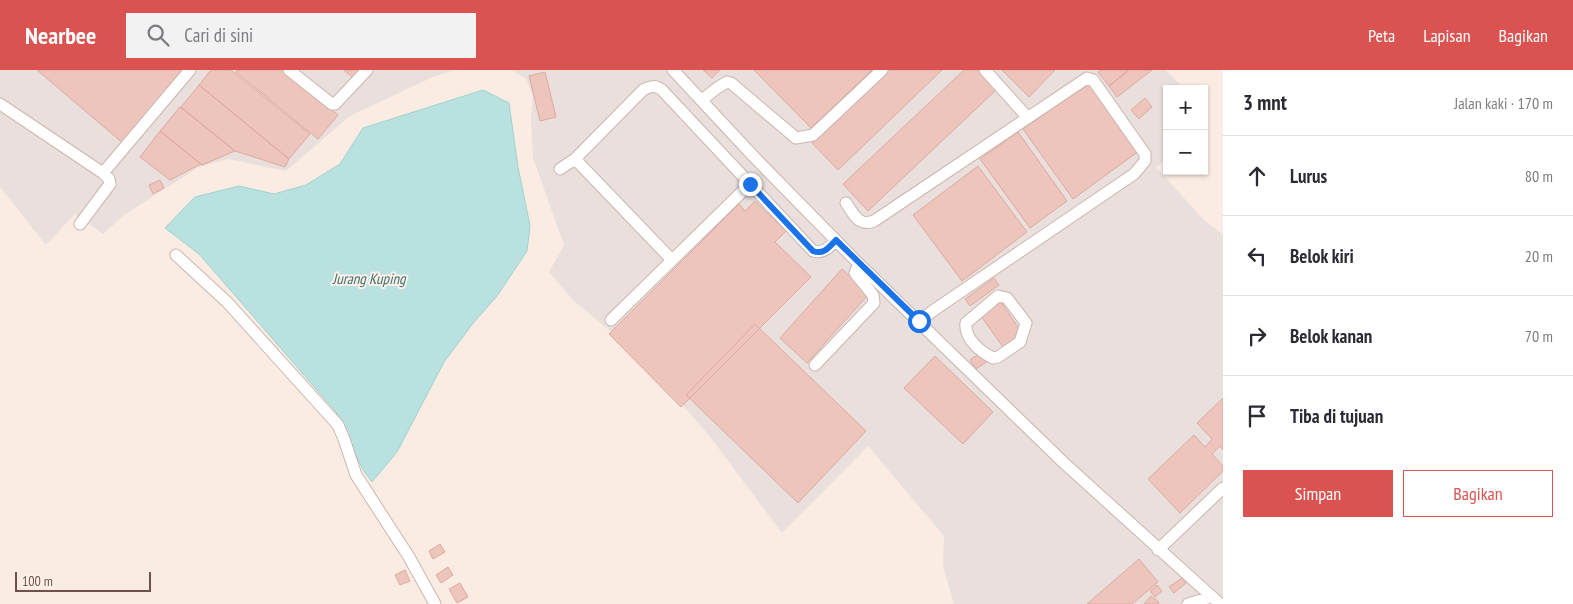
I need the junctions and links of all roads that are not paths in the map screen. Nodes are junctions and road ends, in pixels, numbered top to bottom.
1 (190, 70) edge
2 (289, 70) edge
3 (367, 70) edge
4 (674, 70) edge
5 (882, 70) edge
6 (984, 70) edge
7 (702, 100) junction
8 (0, 104) edge
9 (1028, 118) junction
10 (575, 159) junction
11 (560, 168) dead end
12 (104, 173) junction
13 (750, 184) junction
14 (846, 203) dead end
15 (80, 224) dead end
16 (836, 240) junction
17 (176, 255) dead end
18 (672, 260) junction
19 (859, 264) junction
20 (611, 320) dead end
21 (919, 321) junction
22 (973, 344) junction
23 (957, 358) junction
24 (816, 365) dead end
25 (1223, 488) edge
26 (1158, 550) junction
27 (1216, 600) edge
28 (435, 604) edge
29 (1188, 604) edge

1 - 12 street
2 - 3 street
4 - 7 street
5 - 7 street
6 - 9 street
7 - 16 street
8 - 12 street
9 - 14 street
9 - 21 street
10 - 11 street
10 - 13 street
10 - 18 street
12 - 15 street
13 - 16 street
13 - 18 street
16 - 19 street
17 - 28 street
18 - 20 street
19 - 21 street
19 - 24 street
21 - 23 street
22 - 22 street
22 - 23 street
23 - 26 street
25 - 26 street
26 - 27 street
27 - 29 street

